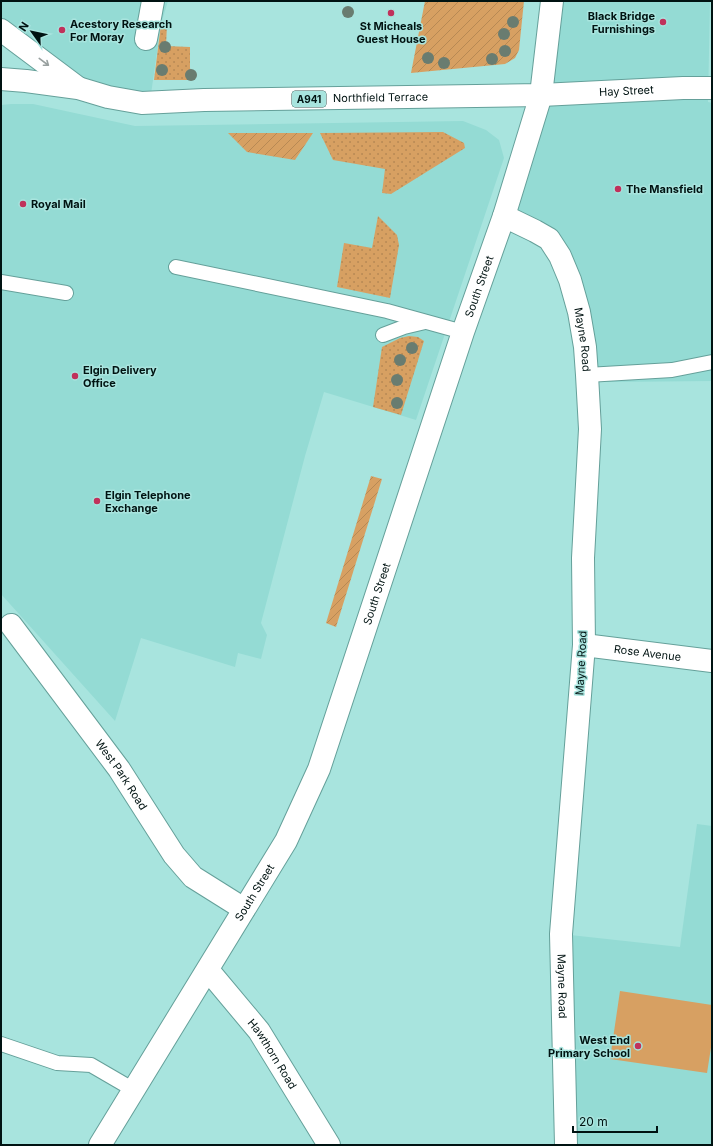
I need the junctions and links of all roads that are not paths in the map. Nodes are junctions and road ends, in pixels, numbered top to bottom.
1 (153, 1) edge
2 (552, 1) edge
3 (1, 30) edge
4 (146, 39) dead end
5 (1, 79) edge
6 (78, 88) junction
7 (712, 88) edge
8 (541, 95) junction
9 (504, 216) junction
10 (176, 267) dead end
11 (1, 282) edge
12 (66, 293) dead end
13 (427, 322) junction
14 (464, 332) junction
15 (383, 335) dead end
16 (712, 362) edge
17 (587, 375) junction
18 (11, 625) dead end
19 (584, 645) junction
20 (712, 661) edge
21 (244, 909) junction
22 (208, 970) junction
23 (1, 1044) edge
24 (134, 1090) junction
25 (100, 1145) edge
26 (329, 1145) edge
27 (566, 1145) edge

1 - 4 street
2 - 8 street, South Street
3 -> 6 street, Northfield Terrace / A941
5 - 6 street, Northfield Terrace / A941
6 - 8 street, Northfield Terrace / A941
7 - 8 street, Hay Street / A941
8 - 9 street, South Street
9 - 14 street, South Street
9 - 17 street, Mayne Road
10 - 13 lane
11 - 12 lane
13 - 14 lane
13 - 15 lane
14 - 21 street, South Street
16 - 17 lane
17 - 19 street, Mayne Road
18 - 21 street, West Park Road
19 - 20 street, Rose Avenue
19 - 27 street, Mayne Road
21 - 22 street, South Street
22 - 24 street, South Street
22 - 26 street, Hawthorn Road
23 - 24 lane
24 - 25 street, South Street

